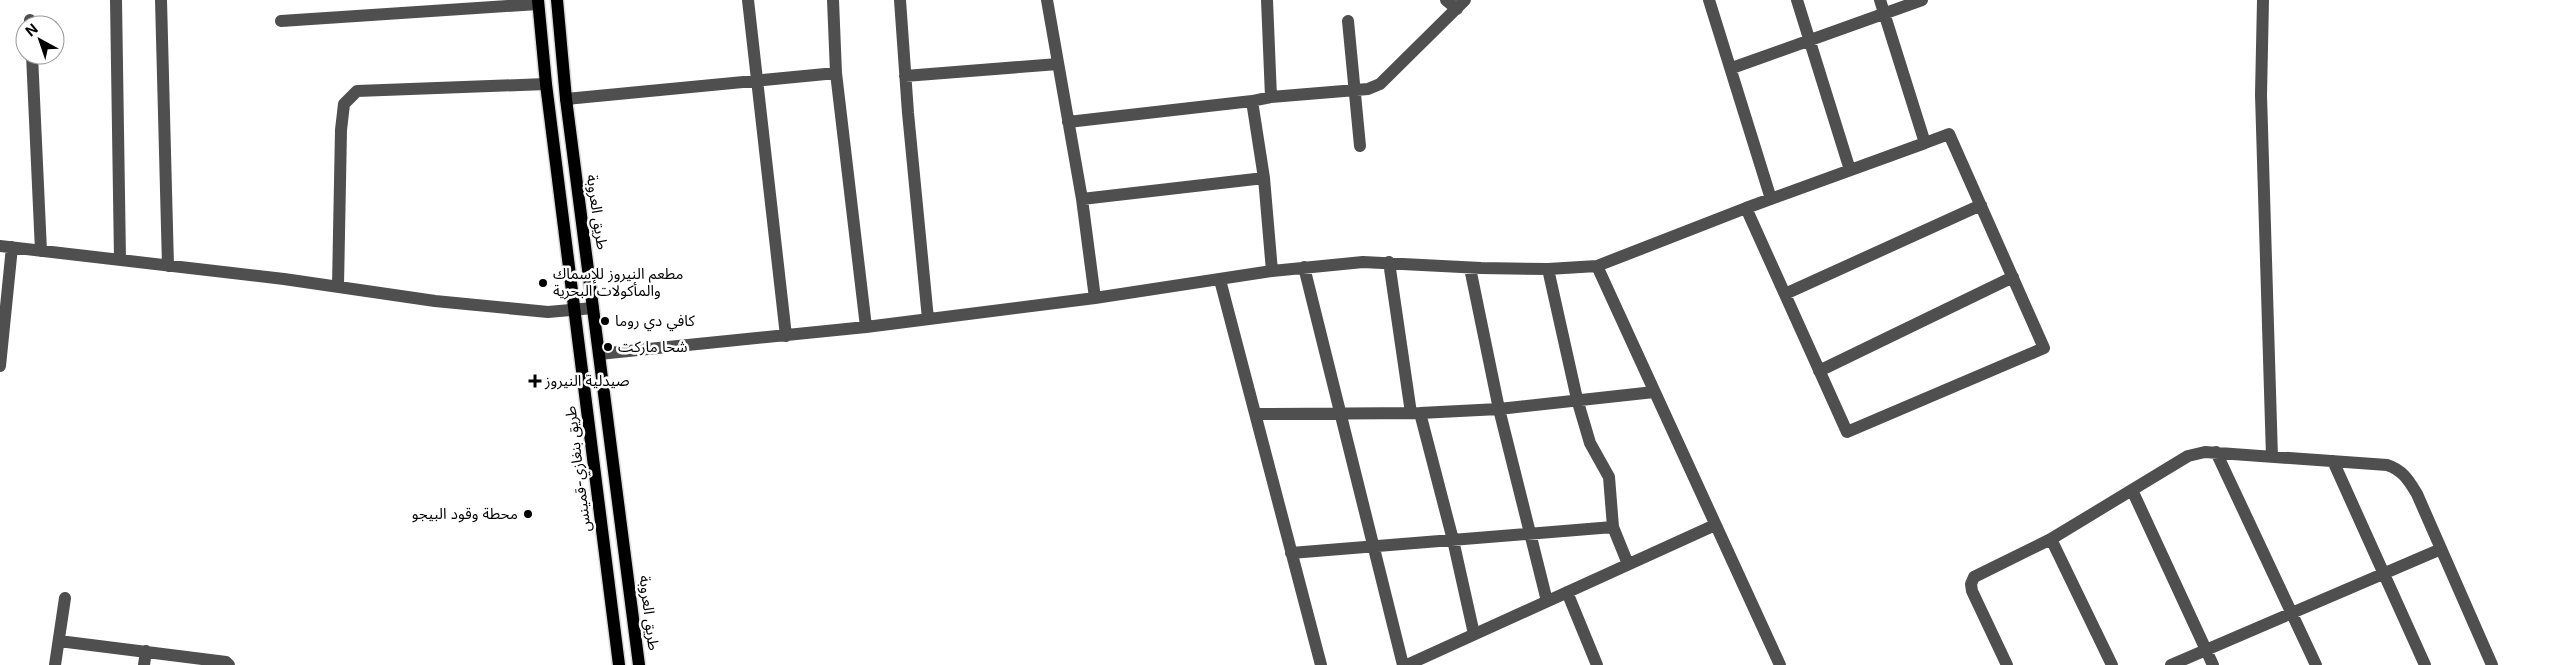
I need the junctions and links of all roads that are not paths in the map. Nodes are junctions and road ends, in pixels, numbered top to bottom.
1 (116, 0) edge
2 (161, 0) edge
3 (557, 0) edge
4 (748, 0) edge
5 (832, 0) edge
6 (900, 0) edge
7 (1047, 0) edge
8 (1267, 0) edge
9 (1446, 0) edge
10 (1709, 0) edge
11 (1797, 0) edge
12 (1880, 0) edge
13 (1922, 0) edge
14 (2263, 0) edge
15 (538, 2) edge
16 (1461, 4) edge
17 (1884, 14) junction
18 (281, 20) dead end
19 (1348, 21) dead end
20 (1810, 41) junction
21 (1058, 64) junction
22 (32, 65) edge
23 (1732, 68) junction
24 (836, 73) junction
25 (905, 76) junction
26 (756, 81) junction
27 (546, 84) junction
28 (1354, 89) junction
29 (1271, 97) junction
30 (566, 99) junction
31 (1252, 101) junction
32 (1068, 122) junction
33 (1925, 142) junction
34 (1360, 146) dead end
35 (1850, 170) junction
36 (1264, 178) junction
37 (1082, 199) junction
38 (1771, 199) junction
39 (1980, 205) junction
40 (1746, 208) junction
41 (6, 246) edge
42 (41, 251) junction
43 (120, 260) junction
44 (1389, 262) junction
45 (168, 266) junction
46 (1597, 266) junction
47 (1304, 267) junction
48 (1470, 268) junction
49 (1548, 270) junction
50 (1272, 271) junction
51 (2013, 277) junction
52 (1220, 280) junction
53 (338, 286) junction
54 (1785, 294) junction
55 (1095, 298) junction
56 (593, 308) junction
57 (575, 310) junction
58 (928, 319) junction
59 (866, 327) junction
60 (786, 336) junction
61 (599, 354) junction
62 (0, 366) edge
63 (1819, 371) junction
64 (1654, 392) junction
65 (1577, 399) junction
66 (1499, 409) junction
67 (1342, 413) junction
68 (1416, 413) junction
69 (1256, 414) junction
70 (2216, 452) junction
71 (2272, 457) junction
72 (2333, 461) junction
73 (2132, 490) junction
74 (1715, 525) junction
75 (1613, 527) junction
76 (1528, 534) junction
77 (2051, 539) junction
78 (1453, 540) junction
79 (1374, 546) junction
80 (2441, 549) junction
81 (1292, 552) junction
82 (1628, 564) junction
83 (2384, 573) junction
84 (1567, 592) junction
85 (65, 598) dead end
86 (1547, 602) junction
87 (2292, 613) junction
88 (1474, 634) junction
89 (59, 641) junction
90 (2206, 650) junction
91 (146, 651) junction
92 (55, 665) edge
93 (144, 665) edge
94 (229, 665) edge
95 (619, 665) edge
96 (639, 665) edge
97 (1321, 665) edge
98 (1402, 665) edge
99 (1407, 665) edge
100 (1597, 665) edge
101 (1780, 665) edge
102 (2007, 665) edge
103 (2112, 665) edge
104 (2172, 665) edge
105 (2213, 665) edge
106 (2316, 665) edge
107 (2425, 665) edge
108 (2492, 665) edge

1 - 43 street
2 - 45 street
3 - 30 main road, طريق العروبة
4 - 26 street
5 - 24 street
6 - 25 street
7 - 21 street
8 - 29 street
9 - 16 street
10 - 23 street
11 - 20 street
12 - 17 street
13 - 17 street
14 - 71 street
15 - 18 street
15 - 27 main road, طريق بنغازي-قمينس
16 - 28 street
17 - 20 street
17 - 33 street
19 - 28 street
20 - 23 street
20 - 35 street
21 - 25 street
21 - 32 street
22 - 42 street
23 - 38 street
24 - 26 street
24 - 59 street
25 - 58 street
26 - 30 street
26 - 60 street
27 - 53 street
27 - 57 main road, طريق بنغازي-قمينس
28 - 29 street
28 - 34 street
29 - 31 street
30 - 56 main road, طريق العروبة
31 - 32 street
31 - 36 street
32 - 37 street
33 - 35 street
33 - 39 street
35 - 38 street
36 - 37 street
36 - 50 street
37 - 55 street
38 - 40 street
39 - 51 street
39 - 54 street
40 - 46 street
40 - 54 street
41 - 42 street
41 - 62 street
42 - 43 street
43 - 45 street
44 - 47 street
44 - 48 street
44 - 68 street
45 - 53 street
46 - 49 street
46 - 64 street
47 - 50 street
47 - 67 street
48 - 49 street
48 - 66 street
49 - 65 street
50 - 52 street
51 - 63 street
51 - 63 street
52 - 55 street
52 - 69 street
53 - 57 street
54 - 63 street
55 - 58 street
56 - 57 street
56 - 61 main road, طريق العروبة
57 - 95 main road, طريق بنغازي-قمينس
58 - 59 street
59 - 60 street
60 - 61 street
61 - 96 main road, طريق العروبة
64 - 65 street
64 - 74 street
65 - 66 street
65 - 75 street
66 - 68 street
66 - 76 street
67 - 68 street
67 - 69 street
67 - 79 street
68 - 78 street
69 - 81 street
70 - 71 street
70 - 73 street
70 - 87 street
71 - 72 street
72 - 80 street
72 - 83 street
73 - 77 street
73 - 90 street
74 - 82 street
74 - 101 street
75 - 76 street
75 - 82 street
76 - 78 street
76 - 86 street
77 - 102 street
77 - 103 street
78 - 79 street
78 - 88 street
79 - 81 street
79 - 98 street
80 - 83 street
80 - 108 street
81 - 97 street
82 - 84 street
83 - 87 street
83 - 107 street
84 - 86 street
84 - 100 street
85 - 89 street
86 - 88 street
87 - 90 street
87 - 106 street
88 - 99 street
89 - 91 street
89 - 92 street
90 - 104 street
90 - 105 street
91 - 93 street
91 - 94 street

